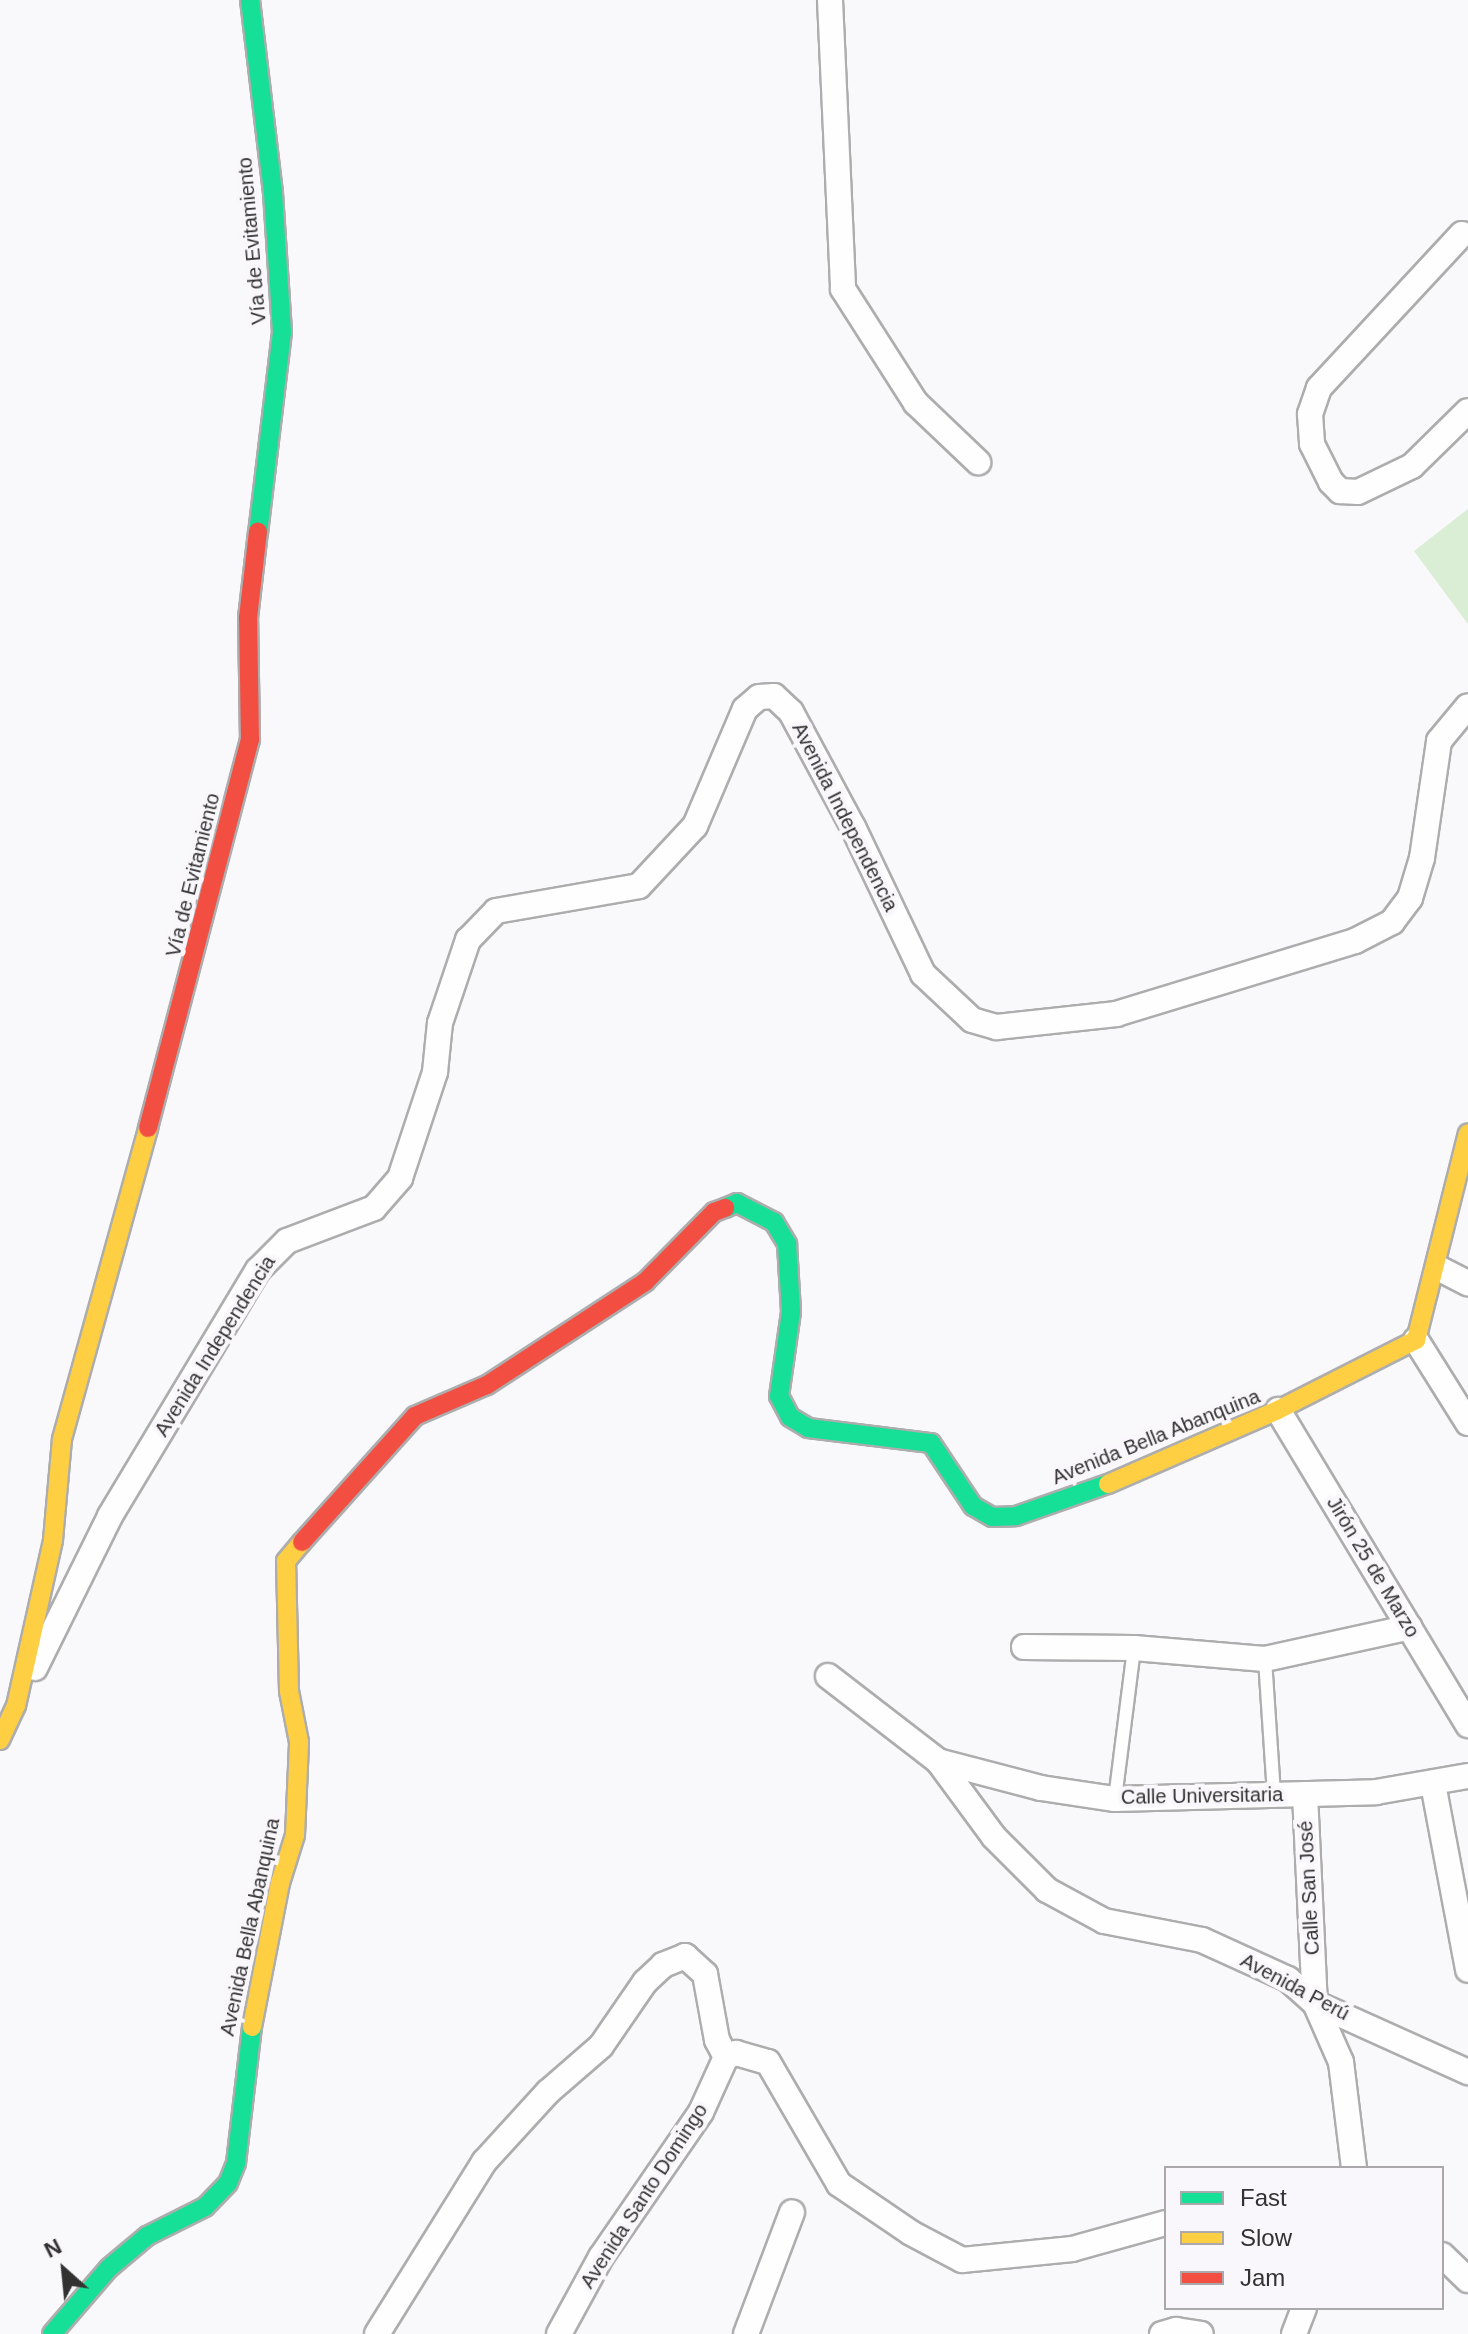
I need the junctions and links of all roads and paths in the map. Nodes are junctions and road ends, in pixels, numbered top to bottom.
1 (250, 0) edge
2 (830, 0) edge
3 (1462, 234) dead end
4 (1468, 411) edge
5 (978, 462) dead end
6 (1468, 706) edge
7 (1468, 1133) edge
8 (1438, 1268) junction
9 (1468, 1283) edge
10 (1416, 1340) junction
11 (1278, 1410) junction
12 (1468, 1423) edge
13 (1410, 1627) junction
14 (1024, 1647) dead end
15 (1134, 1648) junction
16 (1265, 1659) junction
17 (828, 1676) dead end
18 (8, 1705) edge
19 (1468, 1725) edge
20 (0, 1740) edge
21 (938, 1761) junction
22 (1468, 1776) edge
23 (1433, 1784) junction
24 (1305, 1794) junction
25 (1274, 1795) junction
26 (1115, 1799) junction
27 (1468, 1970) edge
28 (1315, 2003) junction
29 (726, 2057) junction
30 (1468, 2072) edge
31 (1354, 2166) edge
32 (792, 2212) dead end
33 (1164, 2224) edge
34 (1444, 2257) edge
35 (1468, 2280) edge
36 (1303, 2310) edge
37 (52, 2334) edge
38 (377, 2334) edge
39 (559, 2334) edge
40 (746, 2334) edge
41 (1162, 2334) edge
42 (1201, 2334) edge
43 (1294, 2334) edge

1 - 18 street, Vía de Evitamiento
2 - 5 street
3 - 4 street
6 - 18 street, Avenida Independencia
7 - 8 street
8 - 9 street
8 - 10 street
10 - 11 street, Avenida Bella Abanquina
10 - 12 street
11 - 13 street, Jirón 25 de Marzo
11 - 37 street, Avenida Bella Abanquina
13 - 16 street
13 - 19 street, Jirón 25 de Marzo
14 - 15 street
15 - 16 street
15 - 26 lane
16 - 25 lane
17 - 21 street, Avenida Perú
18 - 20 street, Vía de Evitamiento
21 - 26 street, Calle Universitaria
21 - 28 street, Avenida Perú
22 - 23 street, Calle Universitaria
23 - 24 street, Calle Universitaria
23 - 27 street
24 - 25 street, Calle Universitaria
24 - 28 street, Calle San José
25 - 26 street, Calle Universitaria
28 - 30 street, Avenida Perú
28 - 31 street, Calle San José
29 - 33 street
29 - 38 street
29 - 39 street, Avenida Santo Domingo
32 - 40 street
34 - 35 street
36 - 43 street
41 - 42 street

